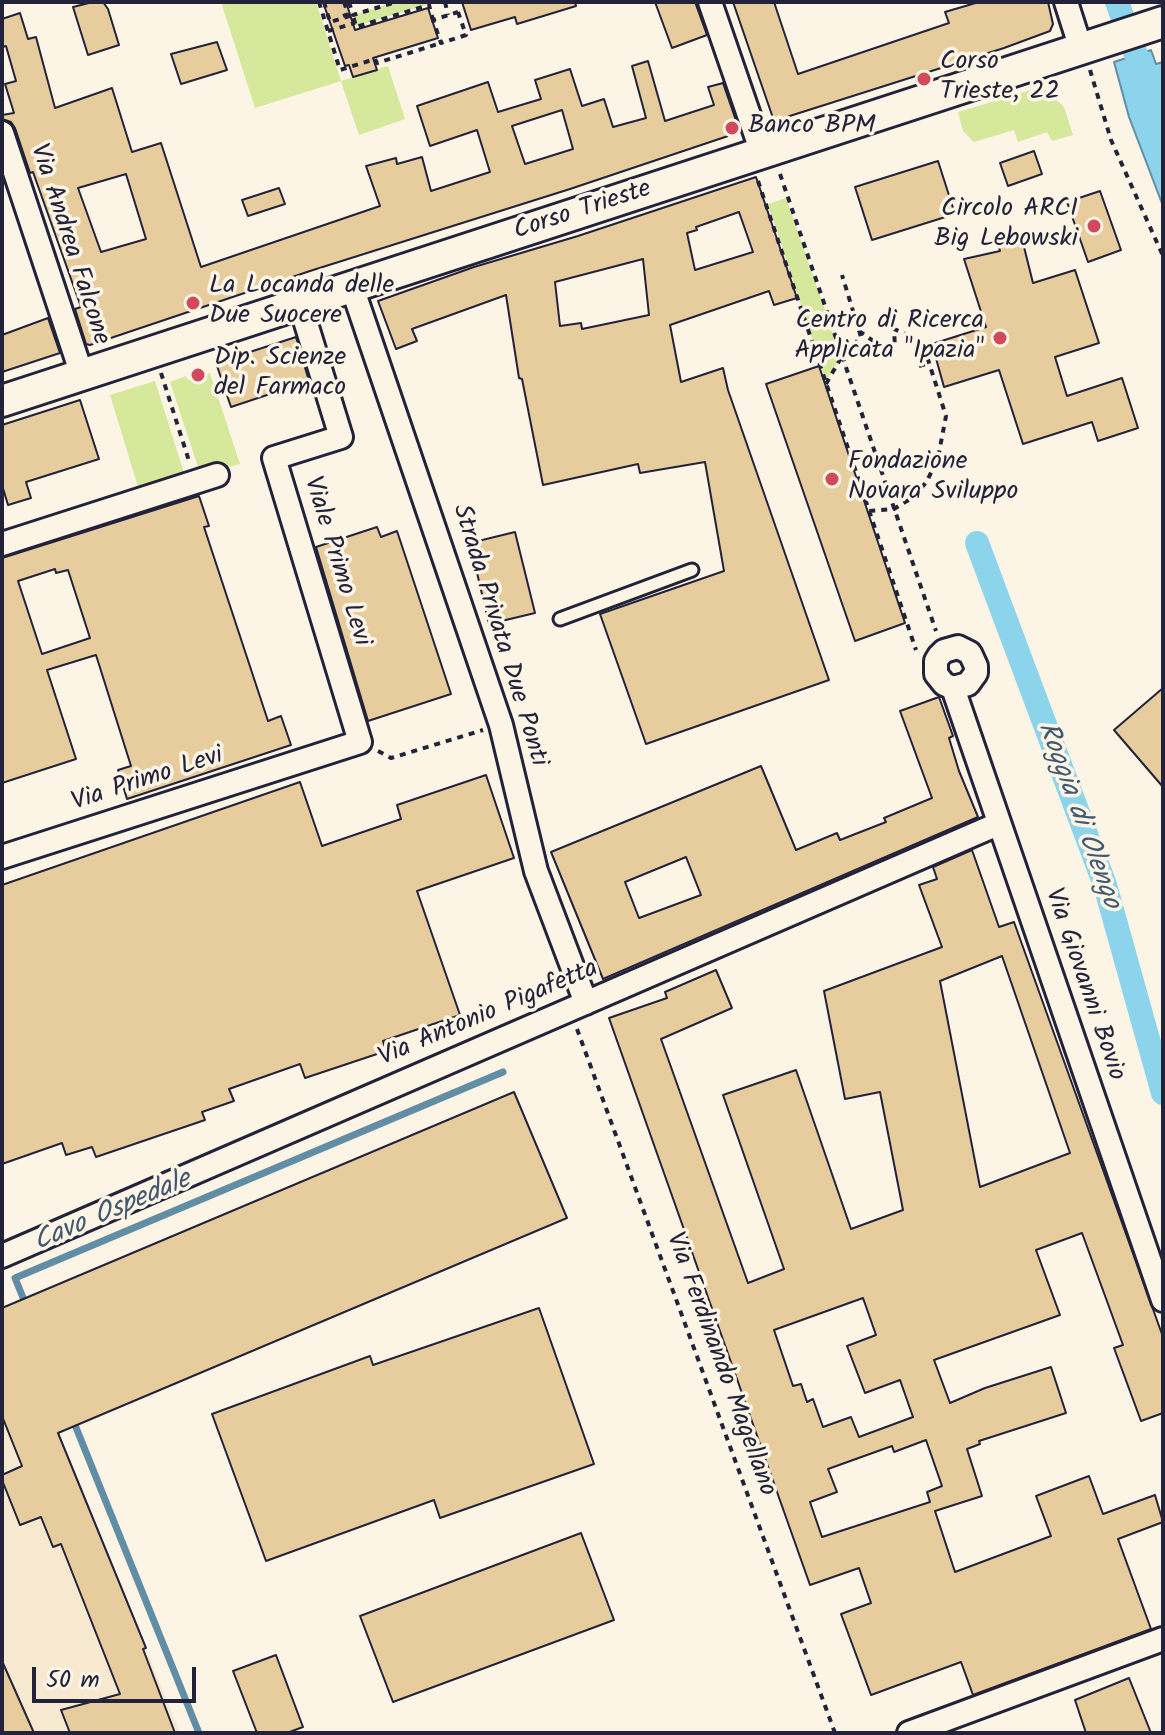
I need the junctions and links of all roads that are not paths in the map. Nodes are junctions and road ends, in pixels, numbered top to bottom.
1 (710, 2) edge
2 (1066, 2) edge
3 (1159, 23) edge
4 (1084, 56) junction
5 (2, 133) edge
6 (765, 163) junction
7 (352, 287) junction
8 (300, 304) junction
9 (82, 375) junction
10 (2, 401) edge
11 (206, 478) road end
12 (2, 544) edge
13 (692, 570) dead end
14 (560, 619) dead end
15 (953, 688) dead end
16 (311, 757) joint
17 (998, 824) junction
18 (2, 857) edge
19 (578, 1007) junction
20 (2, 1256) edge
21 (1163, 1300) edge
22 (1163, 1639) edge
23 (909, 1733) edge

1 - 6 street
2 - 4 street
3 - 4 main road, Corso Trieste
4 - 6 main road, Corso Trieste
5 - 9 street, Via Andrea Falcone
6 - 7 main road, Corso Trieste
7 - 8 main road, Corso Trieste
7 - 19 street, Strada Privata Due Ponti
8 - 9 main road, Corso Trieste
8 - 16 street, Viale Primo Levi
9 - 10 main road, Corso Trieste
11 - 12 street
13 - 14 lane
15 - 17 street, Via Giovanni Bovio
16 - 18 street, Via Primo Levi
17 - 19 street, Via Antonio Pigafetta
17 - 21 street, Via Giovanni Bovio
19 - 20 street, Via Antonio Pigafetta
22 - 23 street

